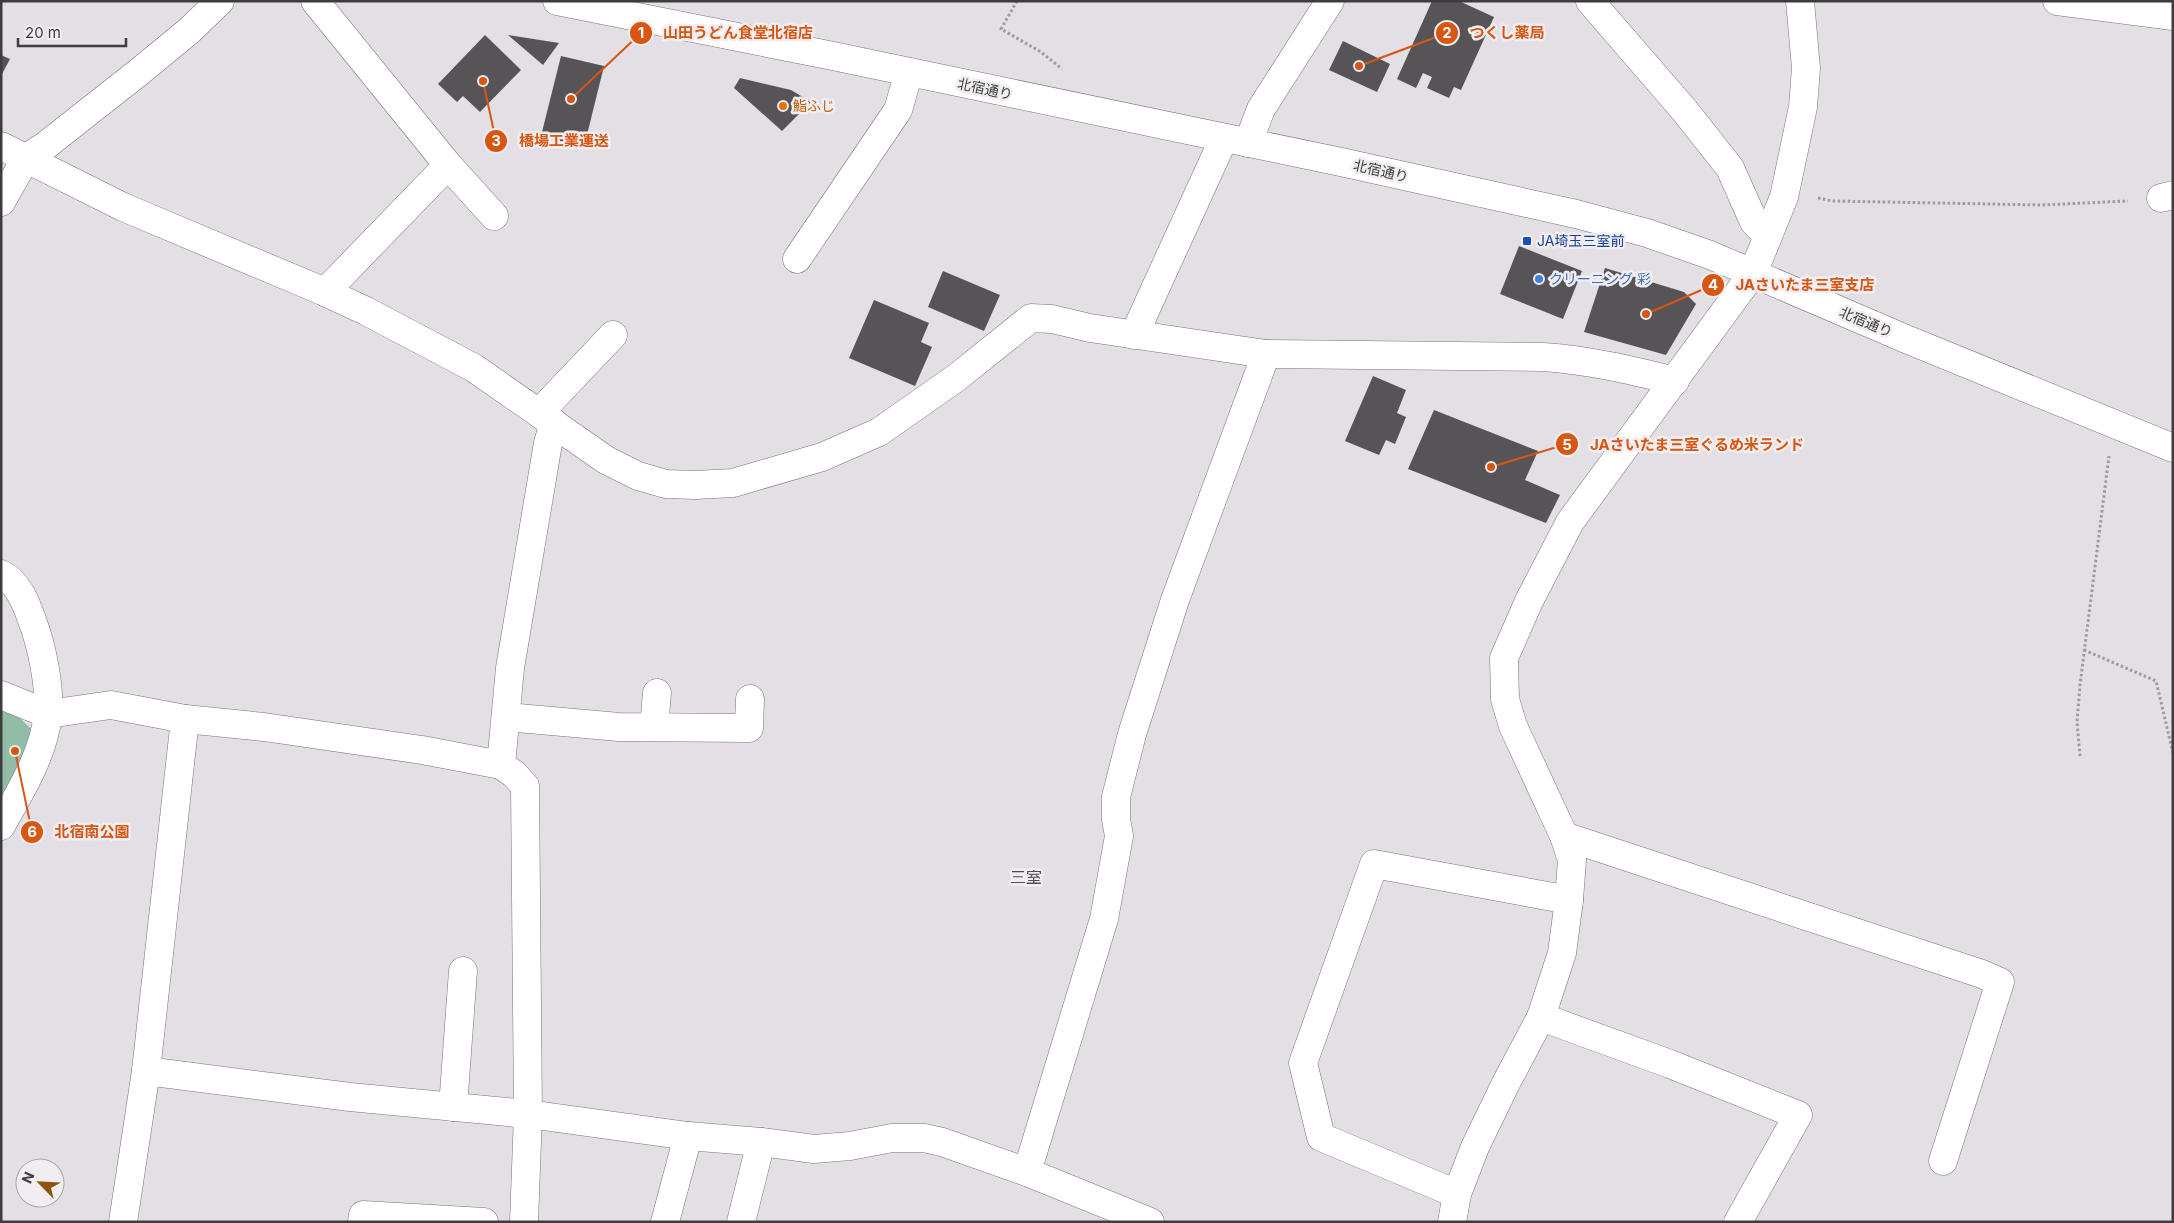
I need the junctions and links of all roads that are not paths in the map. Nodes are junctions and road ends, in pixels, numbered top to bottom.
1 (220, 1) edge
2 (315, 1) edge
3 (557, 1) edge
4 (1330, 1) edge
5 (1590, 1) edge
6 (1800, 1) edge
7 (2057, 1) edge
8 (2173, 16) edge
9 (909, 72) junction
10 (1236, 140) junction
11 (1, 146) edge
12 (26, 158) junction
13 (448, 165) junction
14 (1, 202) edge
15 (494, 216) dead end
16 (1768, 236) junction
17 (797, 259) dead end
18 (1753, 273) junction
19 (325, 292) junction
20 (613, 335) dead end
21 (1134, 335) junction
22 (1266, 354) junction
23 (1675, 381) junction
24 (546, 418) junction
25 (2173, 448) edge
26 (1, 574) edge
27 (657, 693) dead end
28 (1, 695) edge
29 (750, 699) dead end
30 (48, 714) junction
31 (506, 717) junction
32 (185, 719) junction
33 (654, 727) junction
34 (501, 765) junction
35 (1, 826) edge
36 (1564, 836) junction
37 (1569, 900) junction
38 (463, 970) dead end
39 (1541, 1017) junction
40 (146, 1071) junction
41 (453, 1107) junction
42 (528, 1114) junction
43 (688, 1136) junction
44 (761, 1142) junction
45 (1943, 1160) dead end
46 (1027, 1172) junction
47 (1457, 1194) junction
48 (123, 1222) edge
49 (362, 1222) edge
50 (484, 1222) edge
51 (524, 1222) edge
52 (665, 1222) edge
53 (741, 1222) edge
54 (1150, 1222) edge
55 (1452, 1222) edge
56 (1738, 1222) edge

1 - 12 street
2 - 13 street
3 - 9 street, 北宿通り
4 - 10 street
5 - 16 street
6 - 16 street
7 - 8 street
9 - 10 street, 北宿通り
9 - 17 street
10 - 18 street, 北宿通り
10 - 21 street
11 - 12 street
12 - 14 street
12 - 19 street
13 - 15 street
13 - 19 street
16 - 18 street
18 - 23 street
18 - 25 street, 北宿通り
19 - 24 street
20 - 24 street
21 - 22 street
21 - 24 street
22 - 23 street
22 - 46 street
23 - 36 street
24 - 31 street
26 - 30 street
27 - 33 street
28 - 30 street
29 - 33 street
30 - 32 street
30 - 35 street
31 - 33 street
31 - 34 street
32 - 34 street
32 - 40 street
34 - 42 street
36 - 37 street
36 - 45 street
37 - 39 street
37 - 47 street
38 - 41 street
39 - 47 street
39 - 56 street
40 - 41 street
40 - 48 street
41 - 42 street
42 - 43 street
42 - 51 street
43 - 44 street
43 - 52 street
44 - 46 street
44 - 53 street
46 - 54 street
47 - 55 street
49 - 50 street

